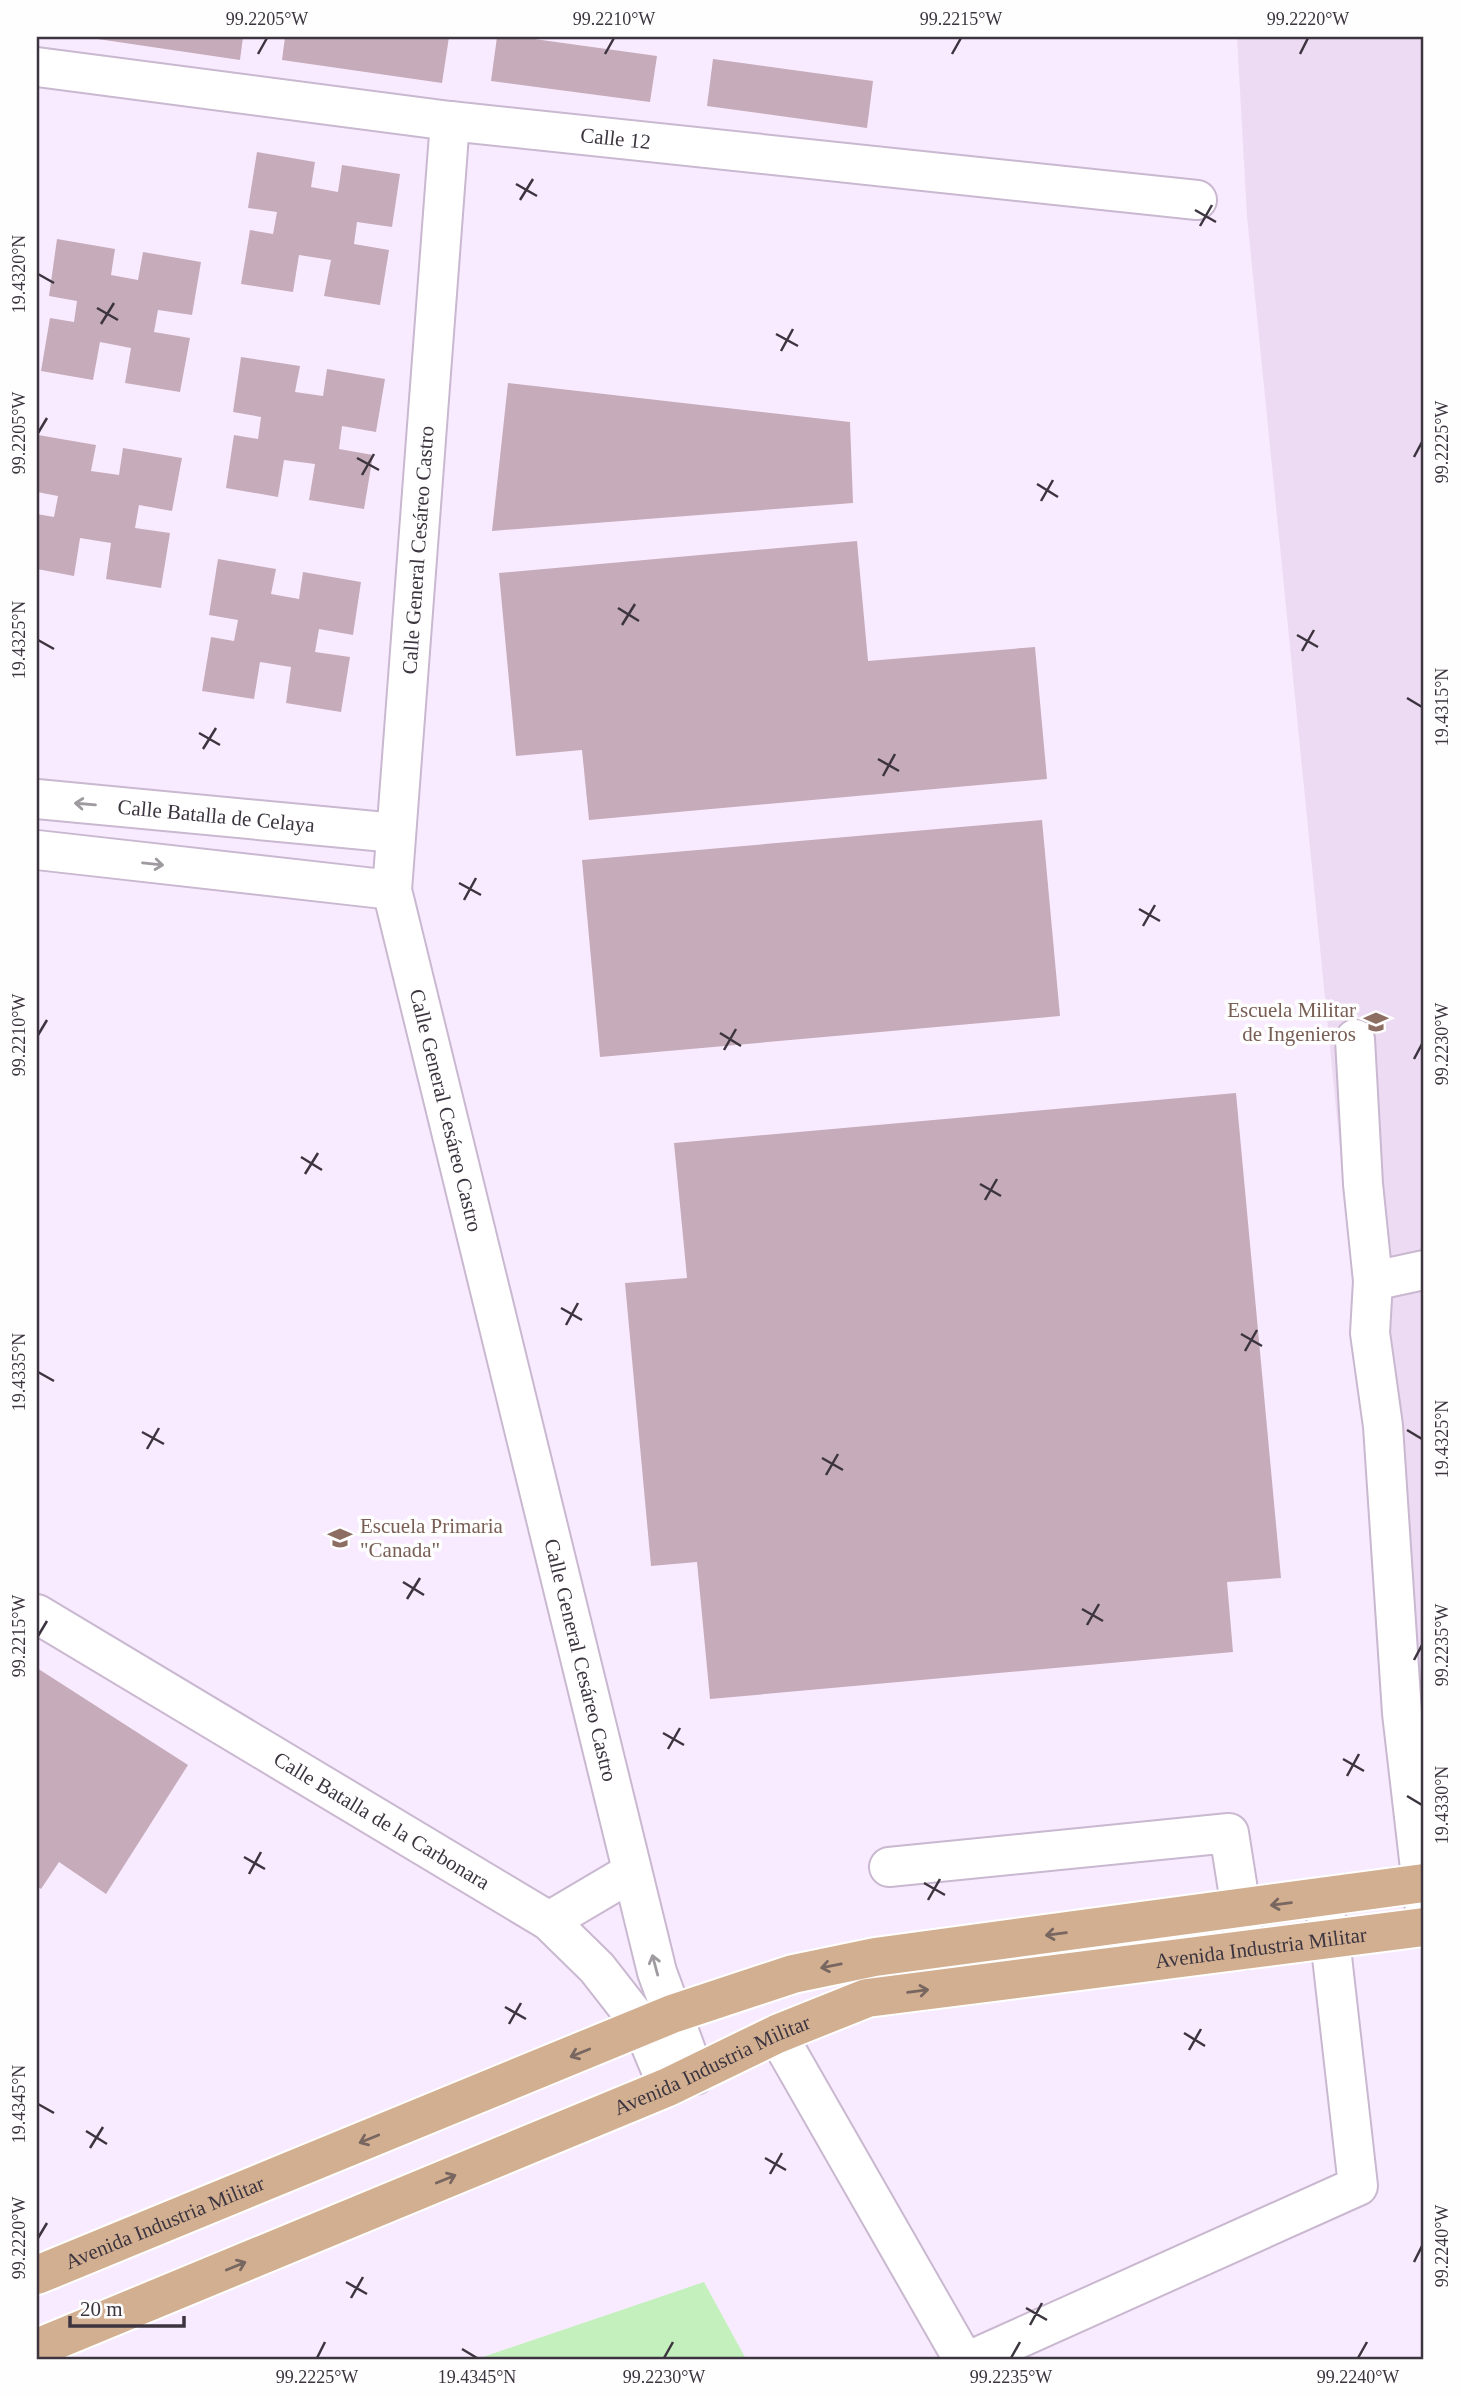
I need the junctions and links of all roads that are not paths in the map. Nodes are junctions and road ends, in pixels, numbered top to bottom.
1 (37, 67) edge
2 (450, 121) junction
3 (1196, 200) dead end
4 (37, 799) edge
5 (397, 834) junction
6 (37, 850) edge
7 (392, 890) junction
8 (1355, 1039) dead end
9 (1424, 1270) edge
10 (1373, 1281) junction
11 (37, 1614) edge
12 (1402, 1713) junction
13 (1424, 1745) edge
14 (889, 1867) dead end
15 (636, 1890) junction
16 (1423, 1890) edge
17 (1323, 1899) junction
18 (1241, 1909) junction
19 (549, 1922) junction
20 (1424, 1927) edge
21 (1330, 1939) junction
22 (1244, 1950) junction
23 (657, 2021) junction
24 (777, 2034) junction
25 (681, 2081) junction
26 (37, 2275) edge
27 (37, 2348) edge
28 (963, 2359) edge
29 (973, 2359) edge

1 - 2 street, Calle 12
2 - 3 street, Calle 12
2 - 5 street, Calle General Cesáreo Castro
5 -> 4 street, Calle Batalla de Celaya
5 - 7 street, Calle General Cesáreo Castro
6 -> 7 street
7 - 15 street, Calle General Cesáreo Castro
8 - 10 street
9 - 10 street
10 - 12 street
11 - 19 street, Calle Batalla de la Carbonara
12 - 13 street
12 - 16 street
14 - 18 street
15 - 19 street
23 -> 15 street, Calle General Cesáreo Castro
16 - 17 main road, Avenida Industria Militar
17 -> 18 main road, Avenida Industria Militar
17 - 21 street
18 - 22 street
18 -> 23 main road, Avenida Industria Militar
19 - 23 street, Calle Batalla de la Carbonara
20 - 21 main road, Avenida Industria Militar
21 - 22 main road, Avenida Industria Militar
21 - 29 street
24 -> 22 main road, Avenida Industria Militar
23 - 25 street, Calle General Cesáreo Castro
23 -> 26 main road, Avenida Industria Militar
24 - 25 main road, Avenida Industria Militar
24 - 28 street
27 -> 25 main road, Avenida Industria Militar

